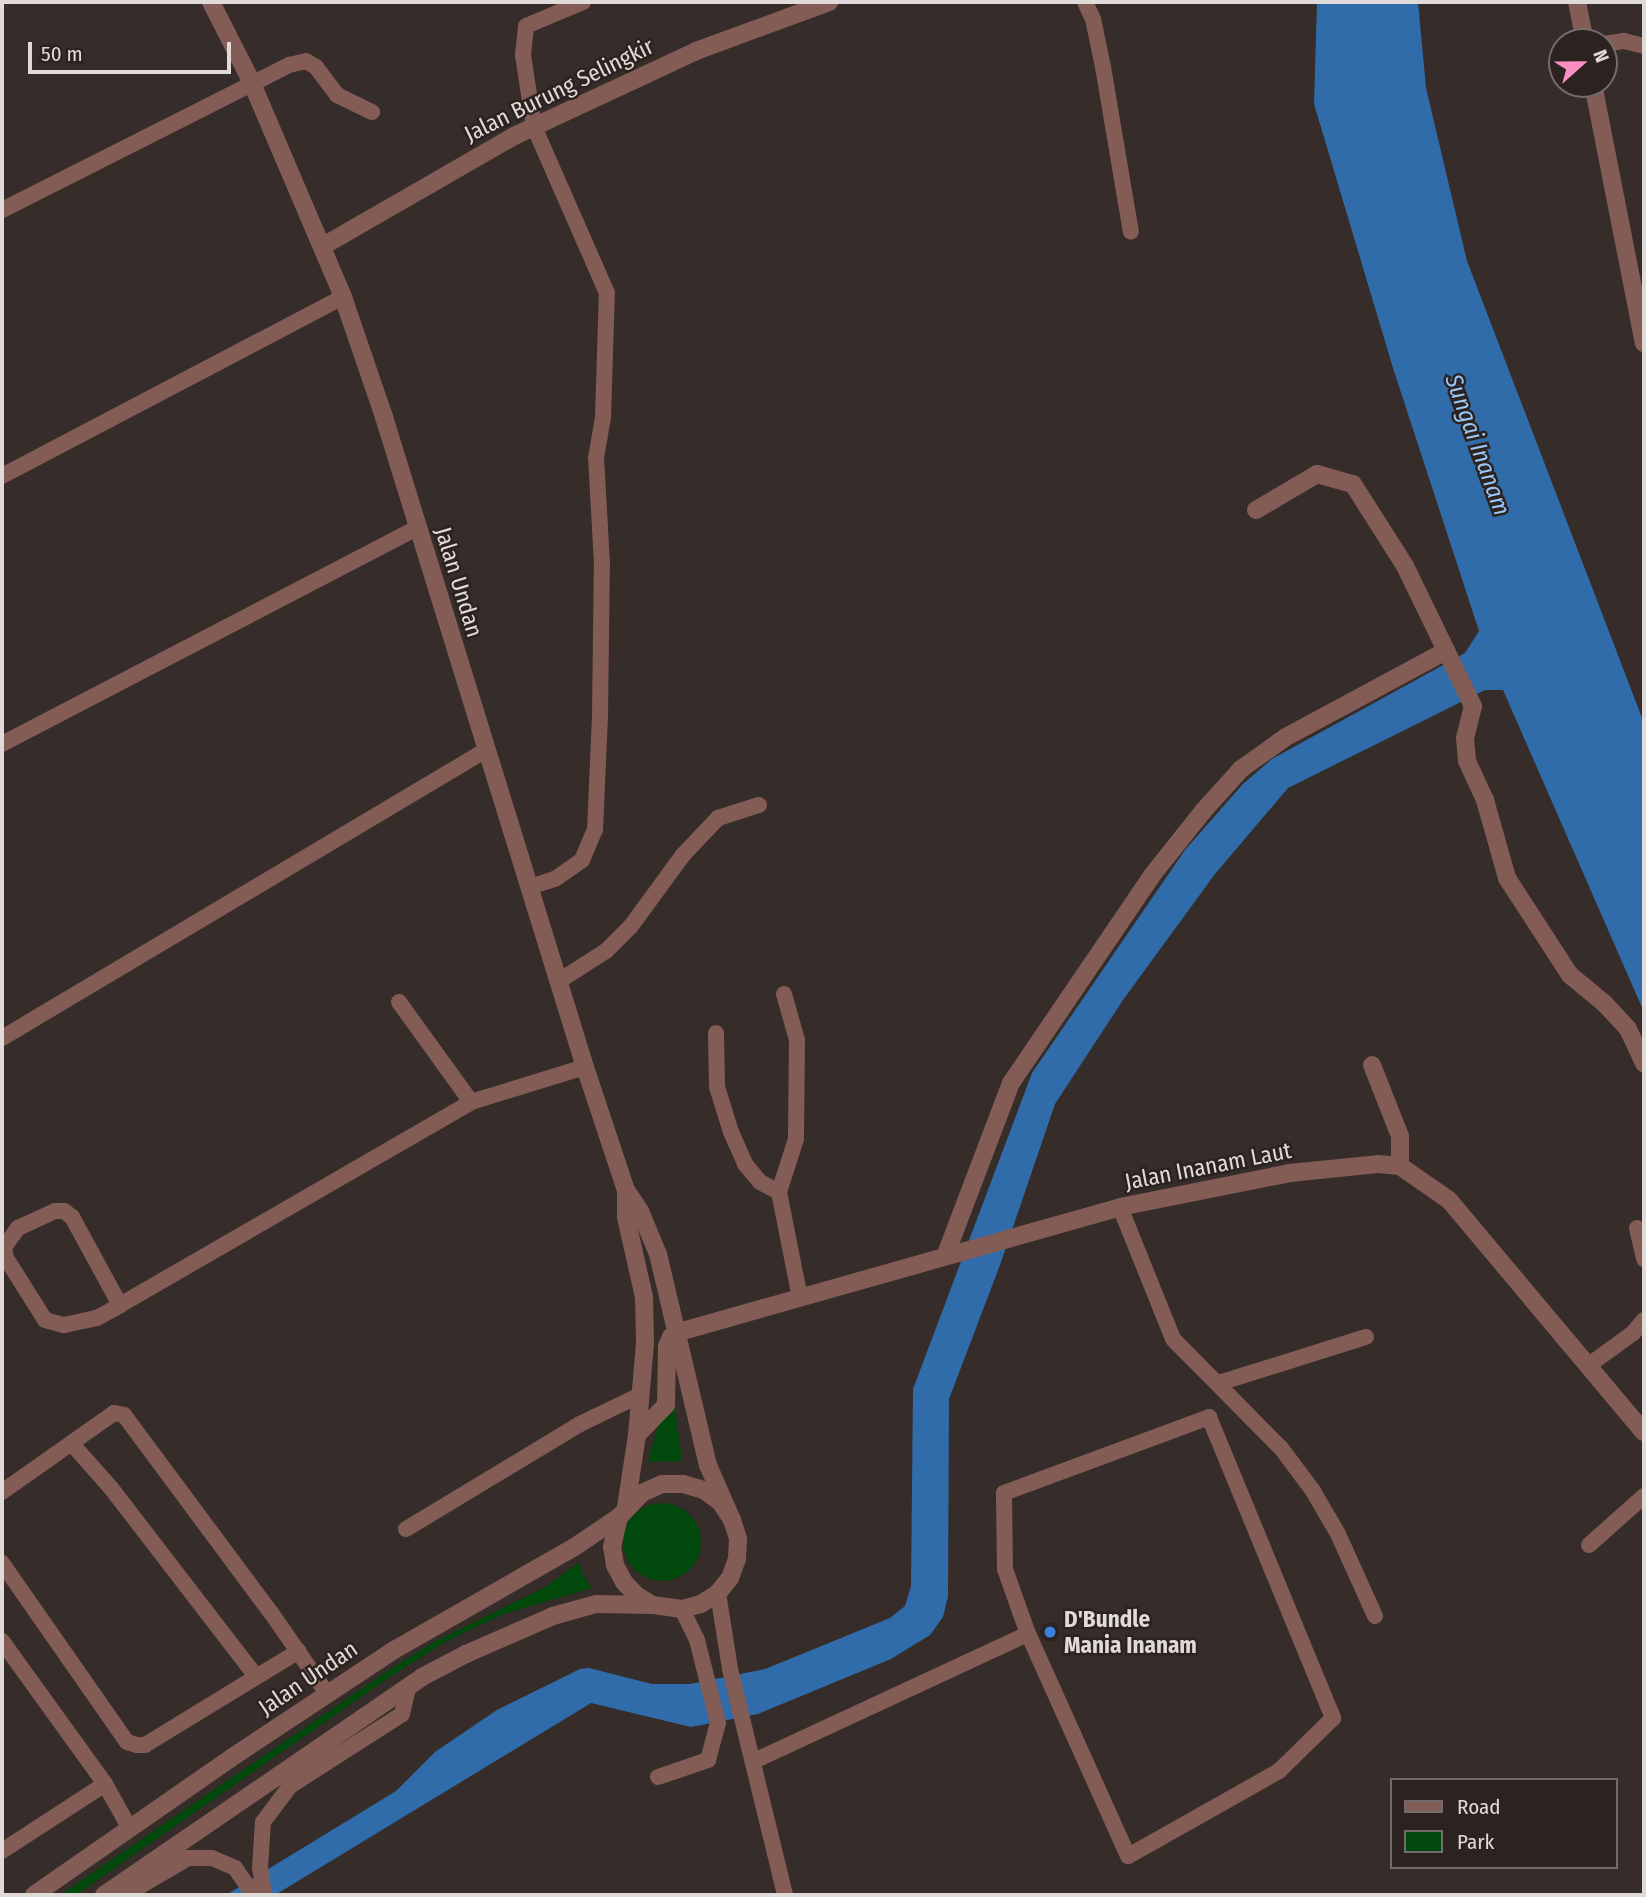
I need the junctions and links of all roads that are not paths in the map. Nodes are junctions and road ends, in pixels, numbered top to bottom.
1 (211, 2) edge
2 (583, 2) edge
3 (829, 2) edge
4 (1085, 2) edge
5 (1577, 2) edge
6 (797, 7) edge
7 (1582, 28) edge
8 (1618, 42) edge
9 (1644, 46) edge
10 (251, 81) junction
11 (1596, 98) edge
12 (372, 112) dead end
13 (534, 127) junction
14 (2, 210) edge
15 (1131, 232) dead end
16 (323, 246) junction
17 (343, 297) junction
18 (1644, 343) edge
19 (2, 476) edge
20 (1256, 510) dead end
21 (417, 528) junction
22 (1446, 651) junction
23 (2, 744) edge
24 (486, 750) junction
25 (759, 804) dead end
26 (530, 887) junction
27 (559, 981) junction
28 (784, 994) dead end
29 (399, 1002) dead end
30 (716, 1033) dead end
31 (2, 1038) edge
32 (1644, 1064) edge
33 (1372, 1065) dead end
34 (585, 1067) junction
35 (471, 1102) junction
36 (1400, 1166) junction
37 (626, 1190) junction
38 (779, 1192) junction
39 (1120, 1207) junction
40 (1637, 1228) dead end
41 (946, 1254) junction
42 (1644, 1259) edge
43 (800, 1298) junction
44 (120, 1305) junction
45 (1644, 1320) edge
46 (679, 1332) junction
47 (1366, 1337) dead end
48 (1589, 1365) junction
49 (1219, 1383) junction
50 (640, 1395) junction
51 (1644, 1432) edge
52 (637, 1435) junction
53 (72, 1444) junction
54 (2, 1492) edge
55 (1644, 1496) edge
56 (622, 1512) junction
57 (732, 1520) junction
58 (406, 1528) dead end
59 (1589, 1545) dead end
60 (2, 1563) edge
61 (718, 1593) junction
62 (652, 1605) junction
63 (682, 1609) junction
64 (1375, 1616) dead end
65 (1028, 1634) junction
66 (2, 1641) edge
67 (299, 1651) junction
68 (256, 1676) junction
69 (408, 1688) junction
70 (328, 1695) junction
71 (754, 1762) junction
72 (658, 1777) dead end
73 (105, 1784) junction
74 (130, 1829) junction
75 (2, 1851) edge
76 (34, 1895) edge
77 (104, 1895) edge
78 (125, 1895) edge
79 (254, 1895) edge
80 (264, 1895) edge
81 (785, 1895) edge

1 - 10 street, Jalan Undan
2 - 13 lane
3 - 6 street, Jalan Burung Selingkir
4 - 15 lane
5 - 7 street
6 - 13 street, Jalan Burung Selingkir
8 - 9 lane
10 - 12 lane
10 - 14 lane
10 - 16 street, Jalan Undan
11 - 18 street
13 - 16 street, Jalan Burung Selingkir
13 - 26 lane
16 - 17 street, Jalan Undan
17 - 19 lane
17 - 21 street, Jalan Undan
20 - 22 street
21 - 23 lane
21 - 24 street, Jalan Undan
22 - 32 street
22 - 41 street
24 - 26 street, Jalan Undan
24 - 31 lane
25 - 27 lane
26 - 27 street, Jalan Undan
27 - 34 street, Jalan Undan
28 - 38 lane
29 - 35 lane
30 - 38 lane
33 - 36 street
34 - 35 lane
34 - 37 street, Jalan Undan
35 - 44 lane
36 - 39 street, Jalan Inanam Laut
36 - 48 street
37 - 46 street, Jalan Undan
37 - 50 street, Jalan Undan
38 - 43 lane
39 - 41 street, Jalan Inanam Laut
39 - 49 lane
40 - 42 lane
41 - 43 street, Jalan Inanam Laut
43 - 46 street, Jalan Inanam Laut
44 - 44 lane
45 - 48 lane
46 - 52 street
46 - 57 street, Jalan Undan
47 - 49 lane
48 - 51 street
49 - 64 lane
50 - 52 street, Jalan Undan
50 - 58 lane
52 - 56 street, Jalan Undan
53 - 54 lane
53 - 67 lane
53 - 68 lane
55 - 59 lane
56 - 57 street, Jalan Undan
56 - 62 street, Jalan Undan
56 - 70 street, Jalan Undan
57 - 61 street, Jalan Undan
60 - 68 lane
61 - 63 street
61 - 71 lane
62 - 63 street
62 - 69 street
63 - 72 lane
65 - 65 lane
65 - 71 lane
66 - 73 lane
67 - 68 lane
67 - 70 lane
69 - 77 street
69 - 80 lane
70 - 74 street, Jalan Undan
71 - 81 lane
73 - 74 lane
73 - 75 lane
74 - 76 street, Jalan Undan
78 - 79 lane

